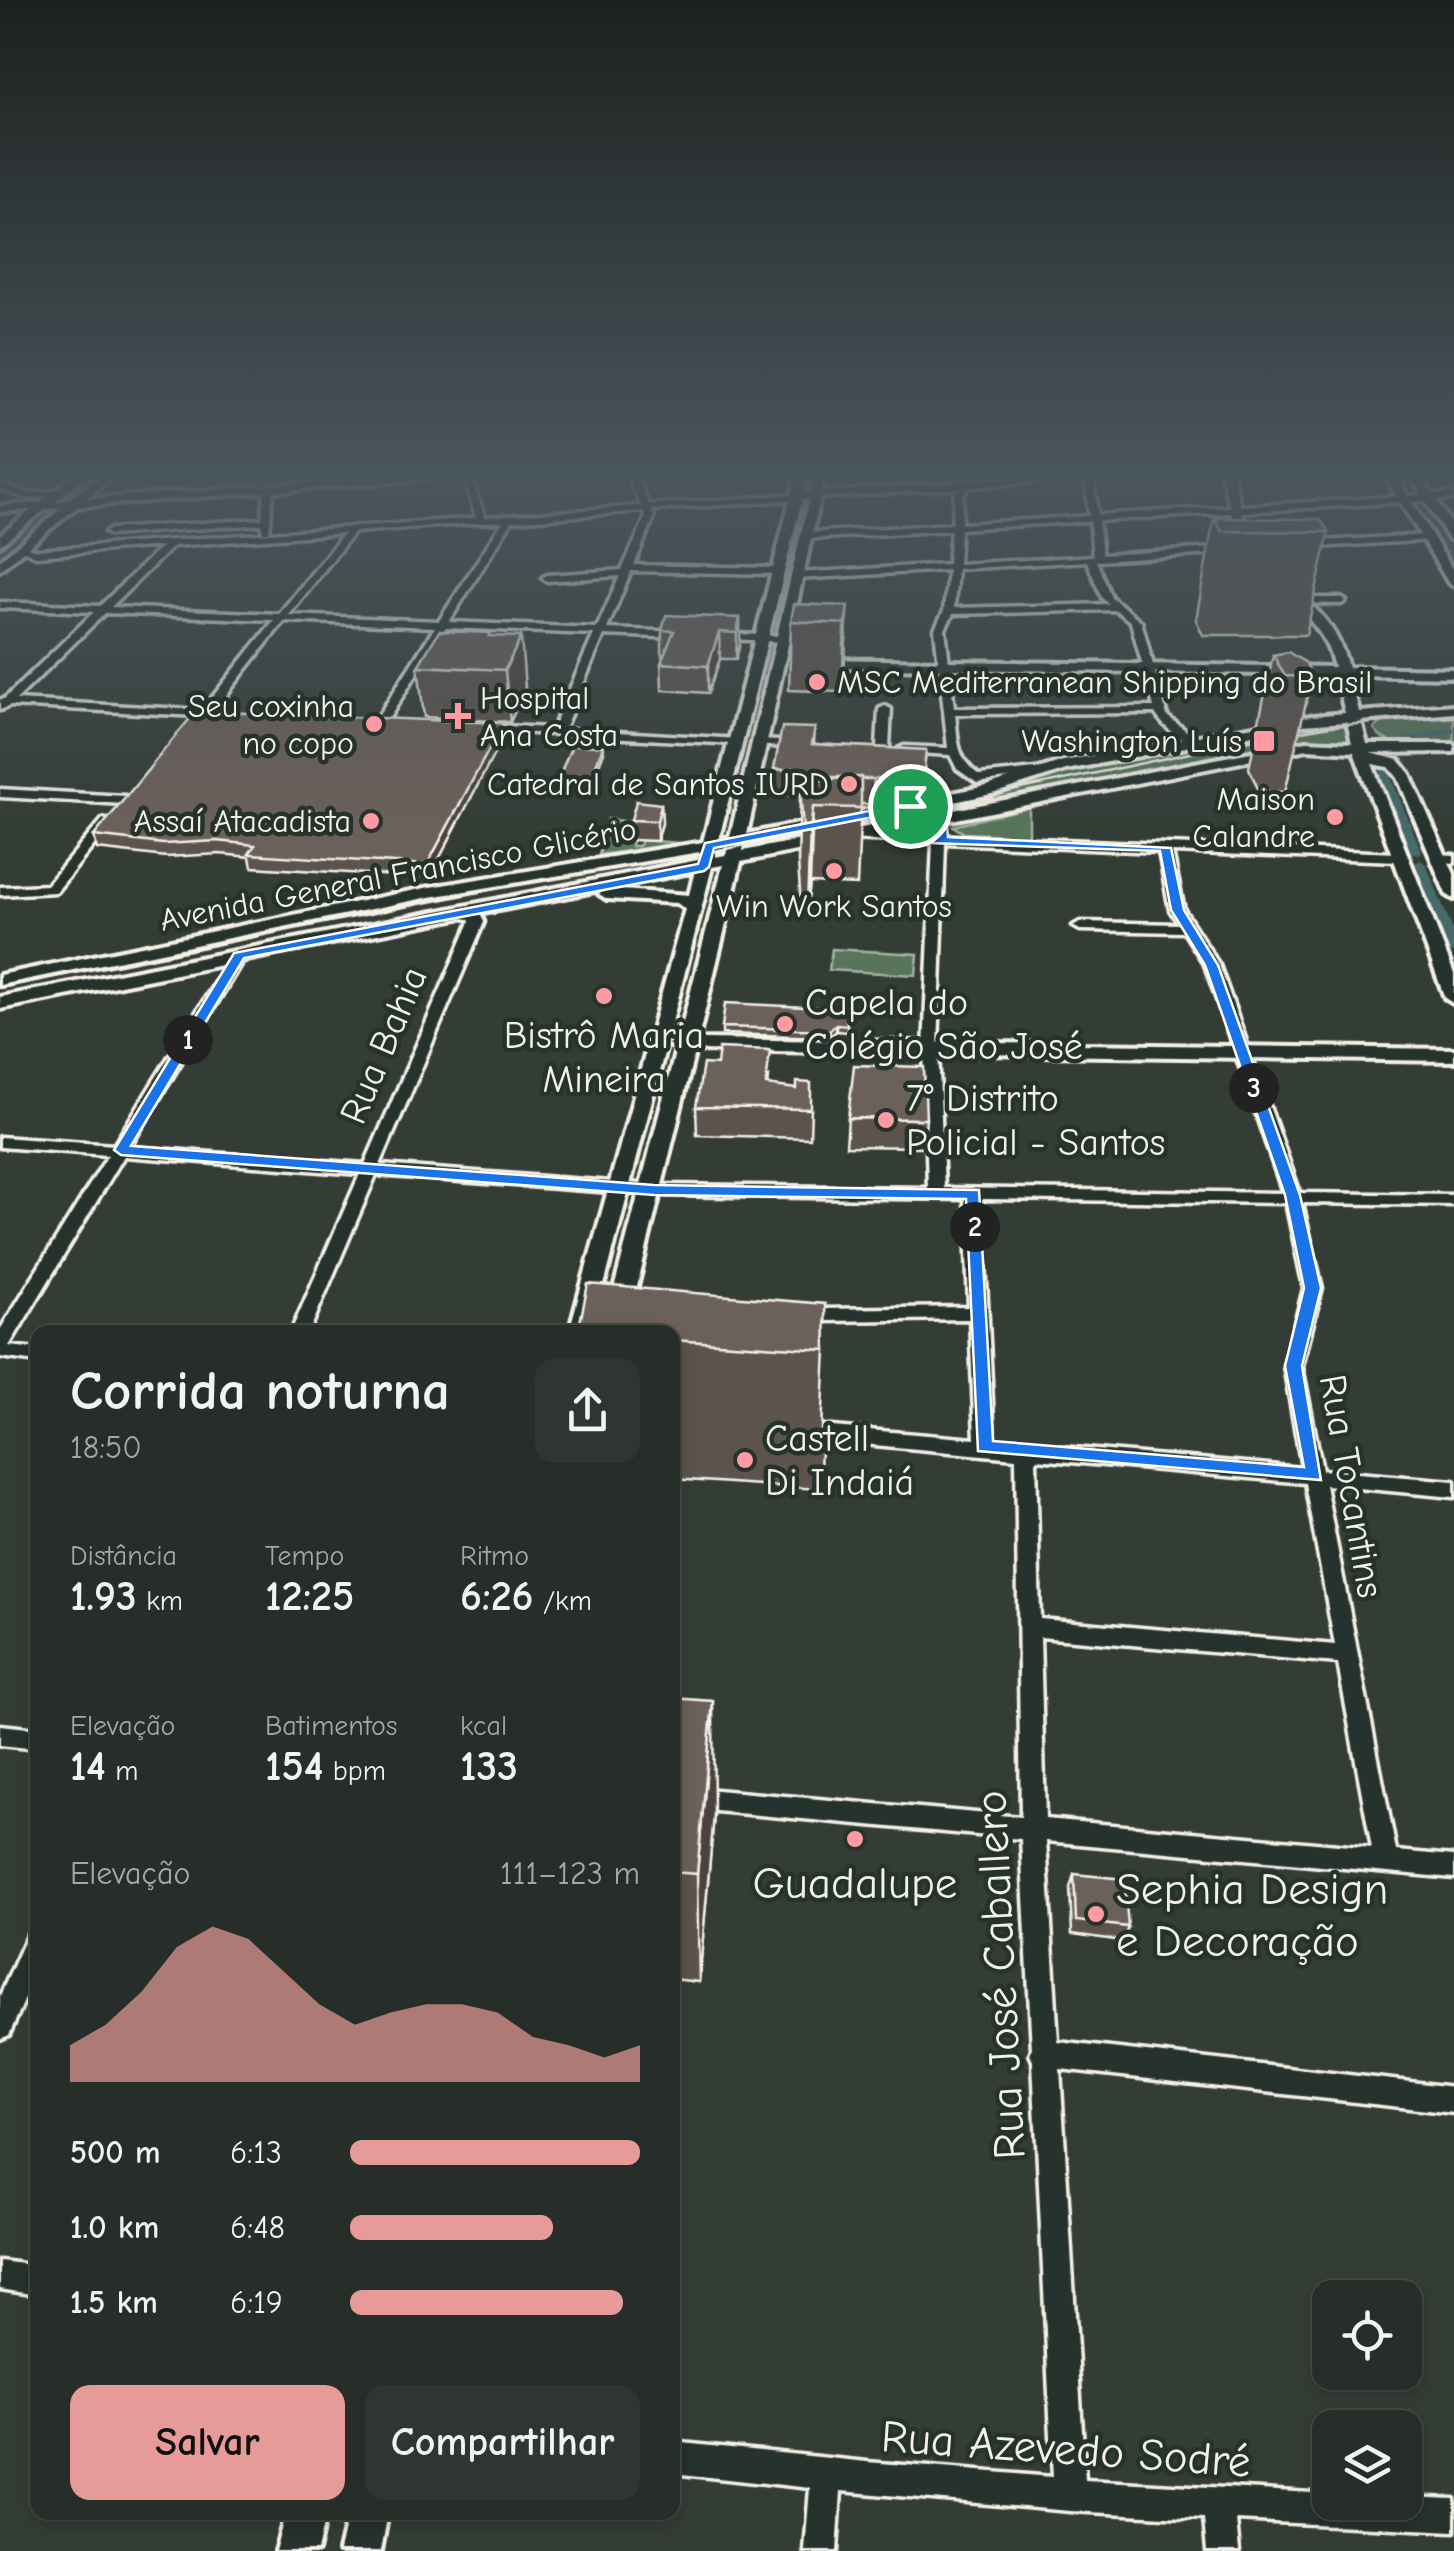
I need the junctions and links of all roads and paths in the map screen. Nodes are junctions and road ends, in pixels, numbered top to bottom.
1 (119, 593) edge
2 (300, 593) edge
3 (462, 593) edge
4 (617, 593) edge
5 (773, 593) edge
6 (793, 593) edge
7 (950, 593) edge
8 (1104, 593) edge
9 (1287, 593) edge
10 (1341, 601) dead end
11 (1298, 602) junction
12 (0, 604) edge
13 (1117, 608) junction
14 (103, 609) junction
15 (949, 611) junction
16 (281, 617) junction
17 (442, 624) junction
18 (601, 631) junction
19 (690, 635) edge
20 (708, 636) edge
21 (762, 638) junction
22 (783, 639) junction
23 (756, 663) junction
24 (782, 663) junction
25 (807, 663) edge
26 (945, 664) junction
27 (1145, 668) junction
28 (1340, 671) junction
29 (1454, 673) edge
30 (2, 705) edge
31 (885, 709) dead end
32 (1454, 709) edge
33 (1159, 710) junction
34 (949, 711) junction
35 (200, 713) junction
36 (1352, 713) junction
37 (224, 714) edge
38 (1382, 717) junction
39 (361, 722) edge
40 (380, 722) junction
41 (400, 724) edge
42 (459, 727) edge
43 (184, 728) edge
44 (557, 732) junction
45 (736, 741) junction
46 (1194, 741) junction
47 (758, 743) junction
48 (812, 745) edge
49 (865, 748) edge
50 (883, 748) junction
51 (1454, 748) edge
52 (1363, 751) junction
53 (954, 752) junction
54 (1454, 756) edge
55 (754, 764) junction
56 (1050, 768) junction
57 (1416, 772) junction
58 (137, 785) edge
59 (0, 793) edge
60 (126, 800) junction
61 (910, 806) junction
62 (936, 820) junction
63 (738, 832) junction
64 (854, 836) junction
65 (934, 840) junction
66 (709, 846) junction
67 (794, 848) junction
68 (1165, 848) junction
69 (1401, 857) junction
70 (1440, 858) edge
71 (732, 862) junction
72 (704, 867) junction
73 (584, 890) junction
74 (726, 890) junction
75 (0, 891) edge
76 (1454, 894) edge
77 (694, 908) junction
78 (456, 913) junction
79 (1080, 926) dead end
80 (1188, 928) junction
81 (210, 940) junction
82 (239, 956) junction
83 (0, 980) edge
84 (1454, 998) edge
85 (0, 1002) edge
86 (658, 1044) junction
87 (688, 1044) junction
88 (931, 1049) junction
89 (1241, 1052) junction
90 (1454, 1055) edge
91 (0, 1142) edge
92 (121, 1150) junction
93 (371, 1168) junction
94 (638, 1188) junction
95 (936, 1194) junction
96 (973, 1194) junction
97 (1292, 1195) junction
98 (1454, 1200) edge
99 (980, 1313) junction
100 (303, 1325) edge
101 (583, 1325) edge
102 (615, 1325) edge
103 (797, 1344) edge
104 (0, 1348) edge
105 (30, 1354) edge
106 (782, 1424) dead end
107 (985, 1447) junction
108 (1026, 1450) junction
109 (1314, 1475) junction
110 (1454, 1488) edge
111 (1030, 1628) junction
112 (1347, 1655) junction
113 (0, 1735) edge
114 (30, 1738) edge
115 (680, 1797) edge
116 (1033, 1831) junction
117 (1386, 1861) junction
118 (1454, 1867) edge
119 (30, 1957) edge
120 (0, 2026) edge
121 (1043, 2054) junction
122 (1454, 2100) edge
123 (0, 2275) edge
124 (30, 2280) edge
125 (680, 2457) edge
126 (827, 2476) junction
127 (1070, 2495) junction
128 (1219, 2506) junction
129 (1454, 2515) edge
130 (304, 2520) edge
131 (366, 2520) edge
132 (296, 2551) edge
133 (360, 2551) edge
134 (821, 2551) edge
135 (1223, 2551) edge

1 - 14 street
2 - 16 street
3 - 17 street
4 - 18 street
5 - 21 main road
6 - 22 main road
7 - 15 street
8 - 13 street
9 - 11 main road
10 - 11 street
11 - 28 main road
12 - 14 street
13 - 15 street
13 - 27 street
14 - 16 street
14 - 30 street
15 - 26 street
16 - 17 street
16 - 35 street
17 - 18 street
17 - 40 street
18 - 19 street
18 - 44 street
20 - 21 street
21 - 22 street
21 - 23 main road
22 - 24 main road
23 - 24 main road
23 - 45 main road
24 - 47 main road
25 - 26 main road
26 - 27 main road
26 - 34 street
27 - 28 main road
27 - 33 street
28 - 29 main road
28 - 36 main road
30 - 35 street
31 - 50 street
32 - 38 main road, Avenida General Francisco Glicério
33 - 34 street
33 - 46 street
34 - 53 street
35 - 37 street
35 - 43 street
36 - 38 main road, Avenida General Francisco Glicério
36 - 46 main road, Avenida General Francisco Glicério
36 - 52 main road
38 - 51 main road
39 - 40 street
40 - 41 street
42 - 44 street
44 - 45 street
45 - 55 main road
45 - 66 main road
46 - 56 main road, Avenida General Francisco Glicério
47 - 48 street
47 - 55 main road
49 - 50 street
50 - 53 street
51 - 52 main road, Avenida General Francisco Glicério
52 - 57 main road
52 - 62 main road, Avenida General Francisco Glicério
52 - 69 main road
53 - 56 street
54 - 57 main road
55 - 63 main road
56 - 61 main road, Avenida General Francisco Glicério
57 - 70 main road
58 - 60 street
59 - 60 street
60 - 75 street
61 - 62 main road
61 - 63 main road, Avenida General Francisco Glicério
62 - 64 main road, Avenida General Francisco Glicério
62 - 65 street
63 - 66 main road, Avenida General Francisco Glicério
63 - 71 main road
64 - 65 street
64 - 67 main road, Avenida General Francisco Glicério
65 - 68 street
65 - 88 street
66 - 72 main road
66 - 81 main road, Avenida General Francisco Glicério
67 - 71 main road, Avenida General Francisco Glicério
67 - 74 main road
68 - 69 street
68 - 80 street, Rua Tocantins
69 - 70 main road
69 - 84 main road
70 - 76 main road
71 - 72 main road, Avenida General Francisco Glicério
71 - 74 main road
72 - 73 main road, Avenida General Francisco Glicério
72 - 77 main road
73 - 77 main road
73 - 78 main road, Avenida General Francisco Glicério
74 - 87 main road
77 - 86 main road
78 - 82 main road, Avenida General Francisco Glicério
78 - 93 street, Rua Bahia
79 - 80 street
80 - 89 street, Rua Tocantins
81 - 82 main road
81 - 83 main road, Avenida General Francisco Glicério
82 - 85 main road, Avenida General Francisco Glicério
82 - 92 street
86 - 87 main road
86 - 94 main road
87 - 88 main road
87 - 94 main road
88 - 89 main road
88 - 95 street
89 - 90 main road
89 - 97 street, Rua Tocantins
91 - 92 street
92 - 93 street
92 - 104 street
93 - 94 street
93 - 100 street, Rua Bahia
94 - 95 street
94 - 101 main road
94 - 102 main road
95 - 96 street
96 - 97 street
96 - 99 street
97 - 98 street
97 - 109 street, Rua Tocantins
99 - 103 street
99 - 107 street
104 - 105 street
106 - 107 street
107 - 108 street
108 - 109 street
108 - 111 street, Rua José Caballero
109 - 110 street
109 - 112 street, Rua Tocantins
111 - 112 street
111 - 116 street, Rua José Caballero
112 - 117 street, Rua Tocantins
113 - 114 street
115 - 116 street
116 - 117 street
116 - 121 street, Rua José Caballero
117 - 118 street
119 - 120 street
121 - 122 street
121 - 127 street, Rua José Caballero
123 - 124 street
125 - 126 street, Rua Azevedo Sodré
126 - 127 street, Rua Azevedo Sodré
126 - 134 street
127 - 128 street, Rua Azevedo Sodré
128 - 129 street, Rua Azevedo Sodré
128 - 135 street
130 - 132 main road
131 - 133 main road

